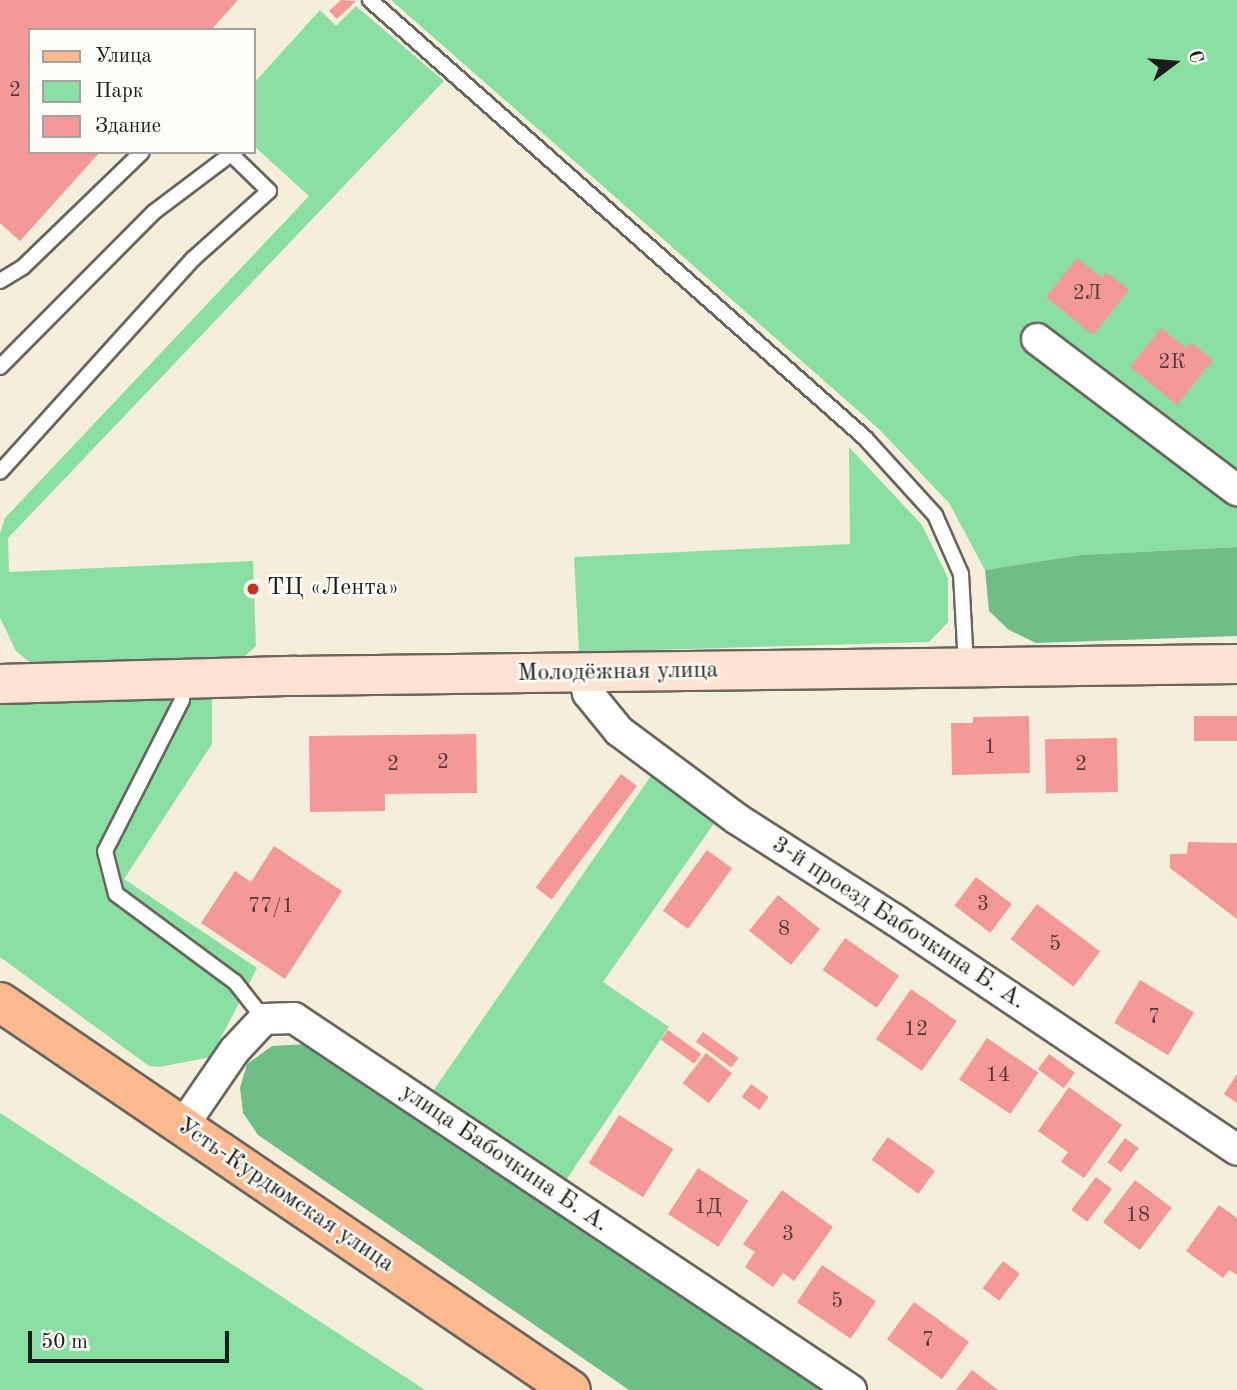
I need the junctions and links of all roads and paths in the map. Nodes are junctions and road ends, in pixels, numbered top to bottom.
1 (370, 0) edge
2 (140, 154) edge
3 (0, 281) edge
4 (1037, 339) dead end
5 (0, 367) edge
6 (0, 472) edge
7 (1237, 490) edge
8 (1237, 664) edge
9 (966, 668) junction
10 (583, 674) junction
11 (180, 681) junction
12 (0, 684) edge
13 (0, 1002) edge
14 (264, 1019) junction
15 (182, 1126) junction
16 (1237, 1150) edge
17 (571, 1390) edge
18 (851, 1390) edge

1 - 9 lane
2 - 3 lane
4 - 7 street
5 - 6 lane
8 - 9 street, Молодёжная улица
9 - 10 street, Молодёжная улица
10 - 11 street, Молодёжная улица
10 - 16 street, 3-й проезд Бабочкина Б. А.
11 - 12 street, Молодёжная улица
11 - 14 lane
13 - 15 main road, Усть-Курдюмская улица
14 - 15 street
14 - 18 street, улица Бабочкина Б. А.
15 - 17 main road, Усть-Курдюмская улица

